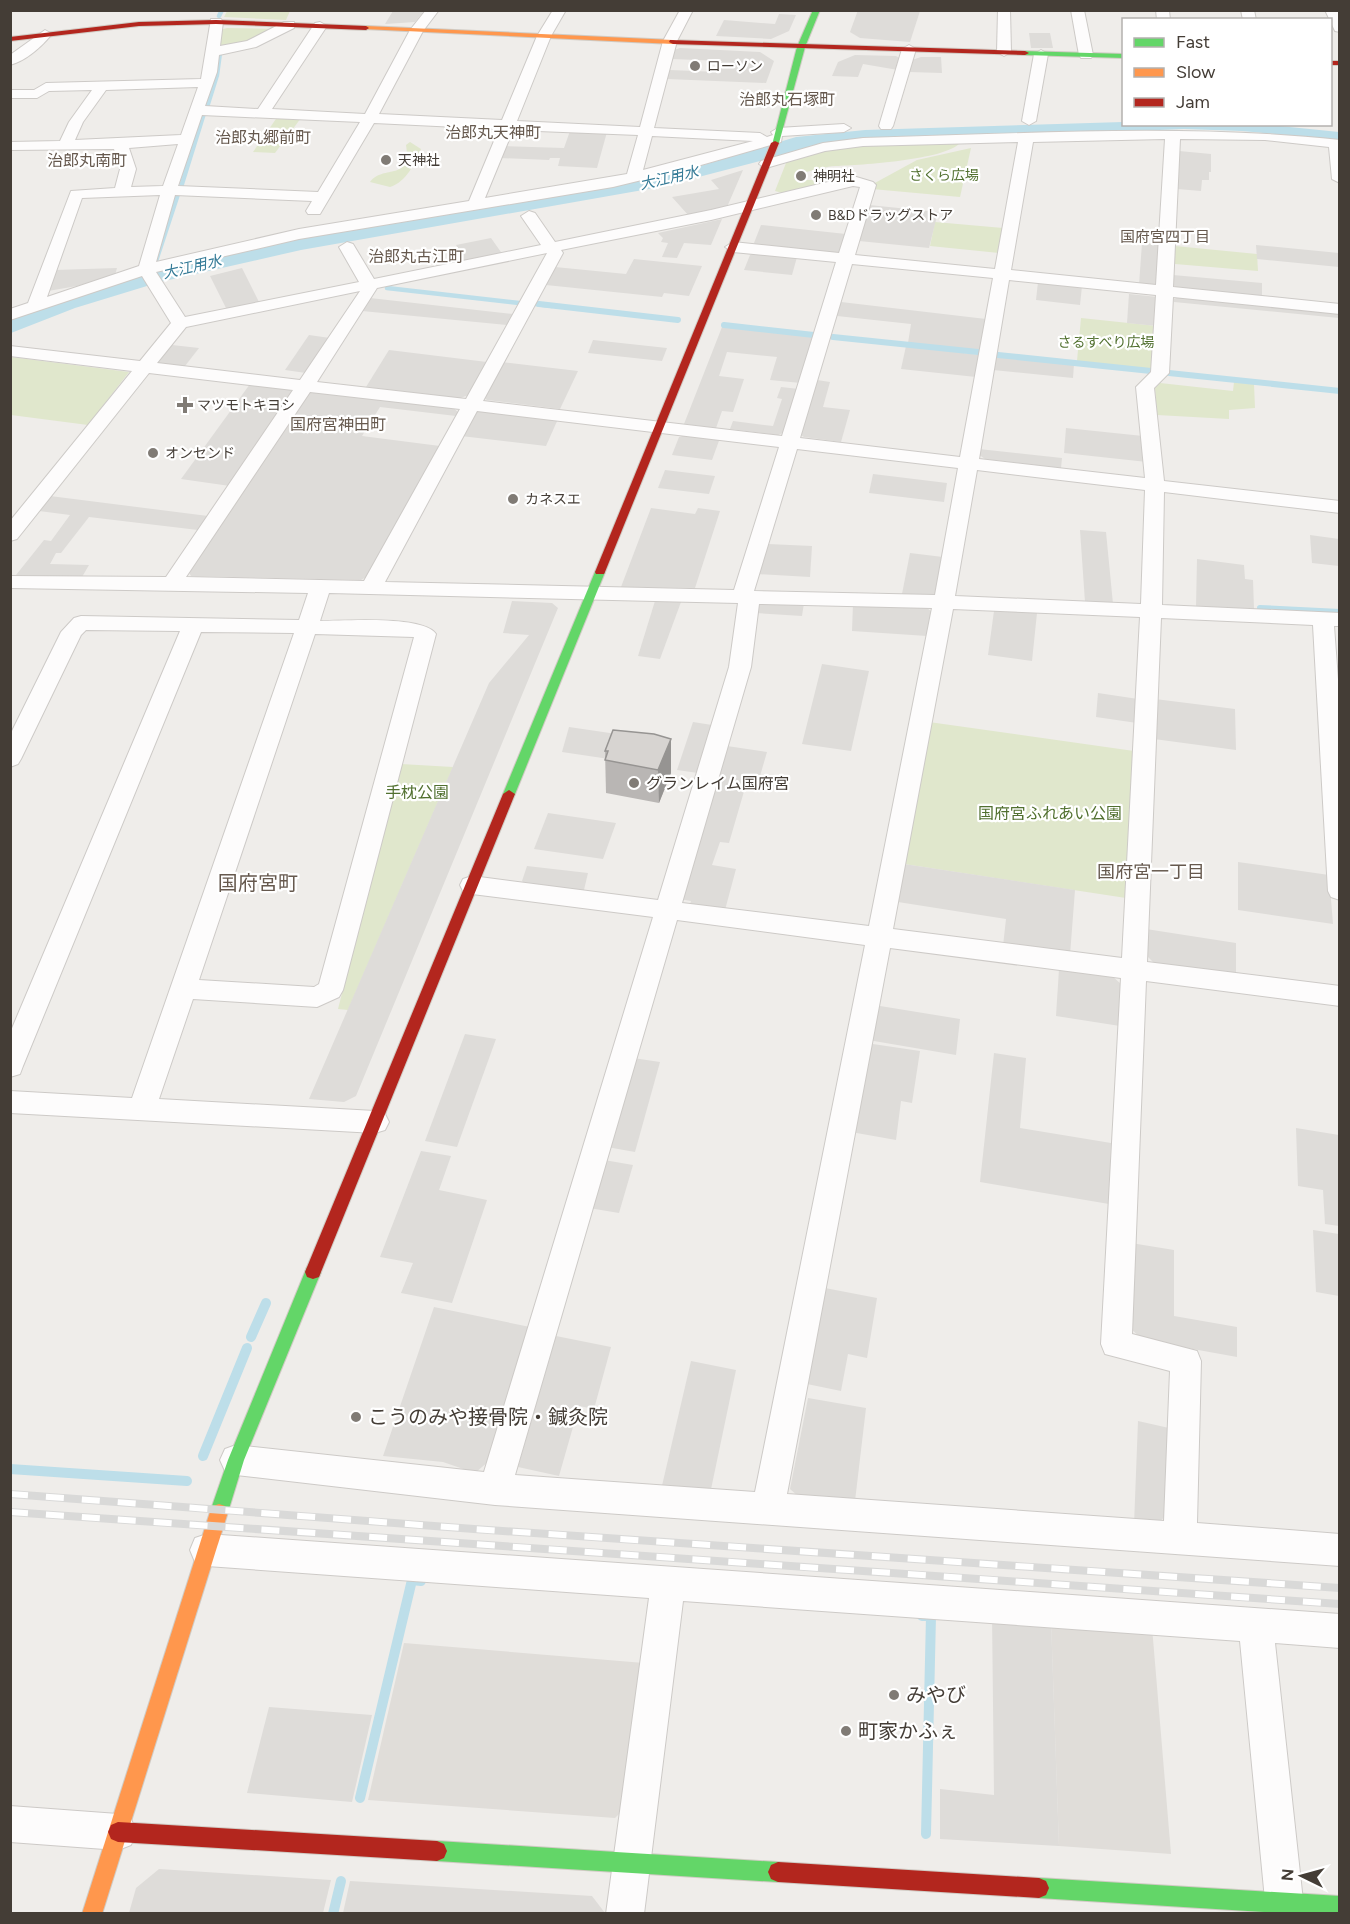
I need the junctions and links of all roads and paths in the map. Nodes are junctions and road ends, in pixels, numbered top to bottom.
1 (316, 10) edge
2 (434, 10) edge
3 (561, 10) edge
4 (687, 10) edge
5 (817, 10) edge
6 (1004, 10) edge
7 (1077, 10) edge
8 (1332, 10) edge
9 (63, 18) dead end
10 (216, 22) junction
11 (289, 25) junction
12 (315, 26) junction
13 (1340, 28) edge
14 (832, 29) dead end
15 (417, 30) junction
16 (49, 33) junction
17 (544, 36) junction
18 (10, 39) edge
19 (670, 41) junction
20 (801, 47) junction
21 (826, 47) junction
22 (909, 49) junction
23 (212, 52) junction
24 (1004, 52) junction
25 (1041, 54) junction
26 (1086, 55) junction
27 (1122, 56) edge
28 (10, 61) edge
29 (819, 63) dead end
30 (206, 83) junction
31 (102, 86) junction
32 (10, 94) edge
33 (803, 96) dead end
34 (197, 110) junction
35 (262, 113) junction
36 (370, 118) junction
37 (1029, 121) dead end
38 (508, 125) junction
39 (646, 131) junction
40 (1173, 134) junction
41 (777, 136) junction
42 (1026, 138) junction
43 (188, 139) junction
44 (120, 144) junction
45 (1338, 144) edge
46 (65, 145) junction
47 (10, 146) edge
48 (767, 163) junction
49 (634, 177) junction
50 (1340, 179) edge
51 (169, 190) junction
52 (122, 191) junction
53 (322, 197) junction
54 (475, 205) junction
55 (749, 206) junction
56 (530, 216) dead end
57 (300, 234) junction
58 (553, 247) junction
59 (733, 247) junction
60 (347, 248) dead end
61 (846, 259) junction
62 (146, 269) junction
63 (1002, 274) junction
64 (369, 285) junction
65 (1166, 291) junction
66 (36, 305) junction
67 (1340, 309) edge
68 (10, 315) edge
69 (180, 323) junction
70 (10, 351) edge
71 (145, 366) junction
72 (306, 385) junction
73 (472, 404) junction
74 (661, 426) junction
75 (791, 442) junction
76 (968, 463) junction
77 (1155, 485) junction
78 (1340, 507) edge
79 (10, 535) edge
80 (10, 582) edge
81 (172, 582) junction
82 (321, 586) junction
83 (371, 588) junction
84 (592, 593) junction
85 (746, 597) junction
86 (944, 602) junction
87 (1151, 611) junction
88 (1331, 619) edge
89 (194, 625) junction
90 (307, 627) junction
91 (10, 759) edge
92 (472, 885) junction
93 (1340, 891) edge
94 (668, 910) junction
95 (878, 937) junction
96 (1134, 970) junction
97 (184, 989) junction
98 (1340, 996) edge
99 (10, 1066) edge
100 (10, 1102) edge
101 (142, 1109) junction
102 (375, 1122) junction
103 (236, 1460) junction
104 (495, 1489) junction
105 (768, 1509) junction
106 (1180, 1538) junction
107 (207, 1550) junction
108 (1340, 1550) edge
109 (668, 1582) junction
110 (1256, 1624) junction
111 (1340, 1631) edge
112 (10, 1824) edge
113 (118, 1832) junction
114 (632, 1863) junction
115 (1340, 1906) edge
116 (1284, 1908) edge
117 (92, 1914) edge
118 (625, 1914) edge

1 - 12 street
2 - 15 street
3 - 17 street
4 - 19 street
5 - 20 street
6 - 24 street
7 - 26 street
8 - 13 street
9 - 16 street
10 - 11 street
10 - 16 street
10 - 23 street
11 - 12 street
11 - 23 street
12 - 15 street
12 - 35 street
14 - 21 street
15 - 17 street
15 - 36 street
16 - 18 street
16 - 28 street
17 - 19 street
17 - 38 street
19 - 20 street
19 - 39 street
20 - 21 street
20 - 41 street
21 - 22 street
21 - 29 street
22 - 24 street
22 - 41 street
23 - 30 street
24 - 25 street
25 - 26 street
25 - 37 street
26 - 27 street
30 - 31 street
30 - 34 street
31 - 32 street
31 - 46 street
33 - 41 street
34 - 35 street
34 - 43 street
35 - 36 street
36 - 38 street
36 - 53 street
38 - 39 street
38 - 54 street
39 - 41 street
39 - 49 street
40 - 42 street
40 - 45 street
40 - 65 street
41 - 48 street
41 - 49 street
42 - 48 street
42 - 63 street
43 - 44 street
43 - 51 street
44 - 46 street
44 - 52 street
45 - 50 street
46 - 47 street
48 - 55 street
49 - 54 street
51 - 52 street
51 - 53 street
51 - 62 street
52 - 66 street
53 - 57 street
54 - 57 street
55 - 58 street
55 - 59 street
55 - 61 street
56 - 58 street
57 - 62 street
58 - 64 street
58 - 73 street
59 - 61 street
59 - 74 street
60 - 64 street
61 - 63 street
61 - 75 street
62 - 66 street
62 - 69 street
63 - 65 street
63 - 76 street
64 - 69 street
64 - 72 street
65 - 67 street
65 - 77 street
66 - 68 street
69 - 71 street
70 - 71 street
71 - 72 street
71 - 79 street
72 - 73 street
72 - 81 street
73 - 74 street
73 - 83 street
74 - 75 street
74 - 84 street
75 - 76 street
75 - 85 street
76 - 77 street
76 - 86 street
77 - 78 street
77 - 87 street
80 - 81 street
81 - 82 street
82 - 83 street
82 - 90 street
83 - 84 street
84 - 85 street
84 - 92 street
85 - 86 street
85 - 94 street
86 - 87 street
86 - 95 street
87 - 88 street
87 - 96 street
88 - 93 street
89 - 90 street
89 - 91 street
89 - 99 street
90 - 97 street
90 - 97 street
92 - 94 street
92 - 102 street
94 - 95 street
94 - 104 street
95 - 96 street
95 - 105 street
96 - 98 street
96 - 106 street
97 - 101 street
100 - 101 street
101 - 102 street
102 - 103 street
103 - 104 street
103 - 107 street
104 - 105 street
105 - 106 street
106 - 108 street
107 - 109 street
107 - 113 street
109 - 110 street
109 - 114 street
110 - 111 street
110 - 116 street
112 - 113 street
113 - 114 street
113 - 117 street
114 - 116 street
114 - 118 street
115 - 116 street

